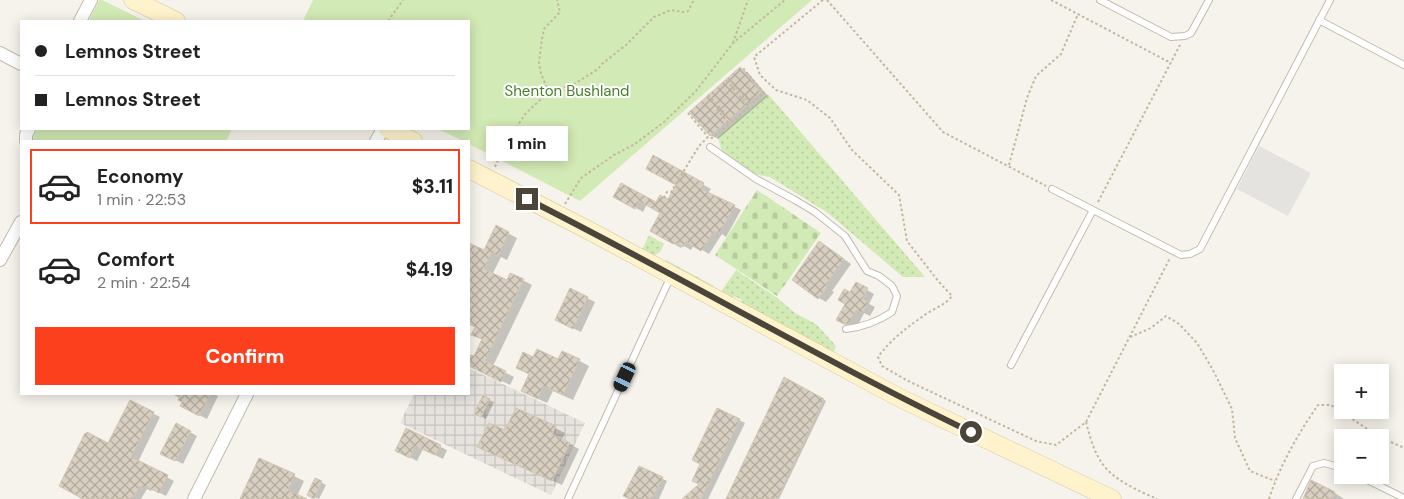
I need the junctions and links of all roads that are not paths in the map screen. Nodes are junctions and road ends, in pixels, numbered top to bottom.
1 (91, 0) edge
2 (133, 0) edge
3 (1100, 0) edge
4 (1117, 0) edge
5 (1209, 0) edge
6 (1330, 0) edge
7 (1114, 7) junction
8 (81, 20) edge
9 (174, 20) edge
10 (1319, 20) junction
11 (0, 54) edge
12 (20, 64) edge
13 (1404, 65) edge
14 (390, 130) edge
15 (411, 140) edge
16 (710, 147) dead end
17 (470, 170) edge
18 (1052, 189) road end
19 (1094, 210) junction
20 (20, 224) edge
21 (0, 260) edge
22 (672, 275) junction
23 (846, 329) dead end
24 (1011, 365) dead end
25 (246, 395) edge
26 (1334, 466) edge
27 (1375, 484) edge
28 (1404, 498) edge
29 (194, 499) edge
30 (568, 499) edge
31 (1112, 499) edge
32 (1296, 499) edge

1 - 8 street
2 - 9 street
3 - 7 lane
4 - 7 lane
5 - 7 lane
6 - 10 lane
10 - 13 lane
10 - 19 lane
11 - 12 street
14 - 15 street
16 - 23 lane
17 - 22 street
18 - 19 lane
19 - 24 lane
20 - 21 street
22 - 30 lane
22 - 31 street
25 - 29 street
26 - 32 lane
27 - 28 lane

